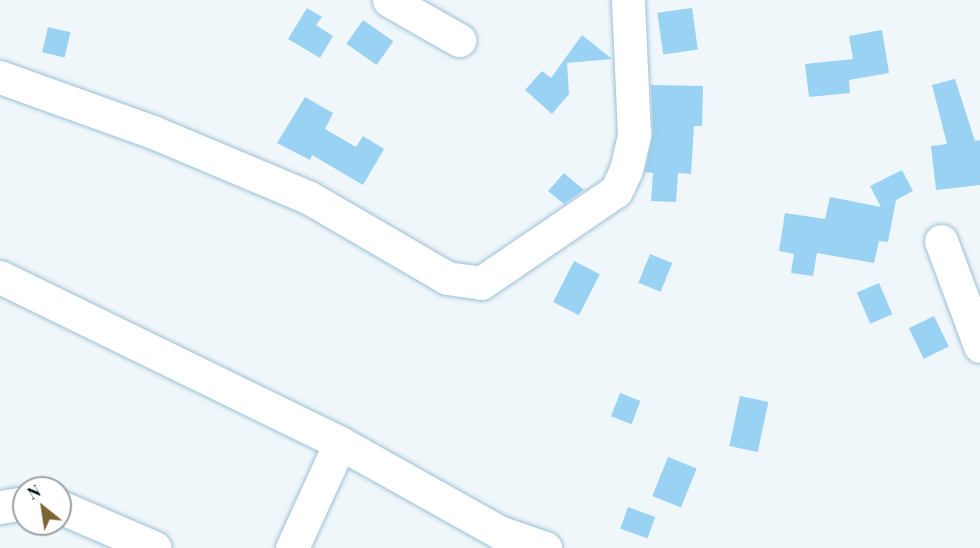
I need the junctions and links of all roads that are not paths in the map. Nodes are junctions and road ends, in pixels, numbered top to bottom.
1 (388, 0) edge
2 (628, 0) edge
3 (459, 40) dead end
4 (0, 77) edge
5 (941, 241) dead end
6 (0, 277) edge
7 (980, 346) edge
8 (340, 443) junction
9 (72, 512) edge
10 (155, 548) edge
11 (292, 548) edge
12 (545, 548) edge

1 - 3 street
2 - 4 street
5 - 7 street
6 - 8 street
8 - 11 street
8 - 12 street
9 - 10 street

